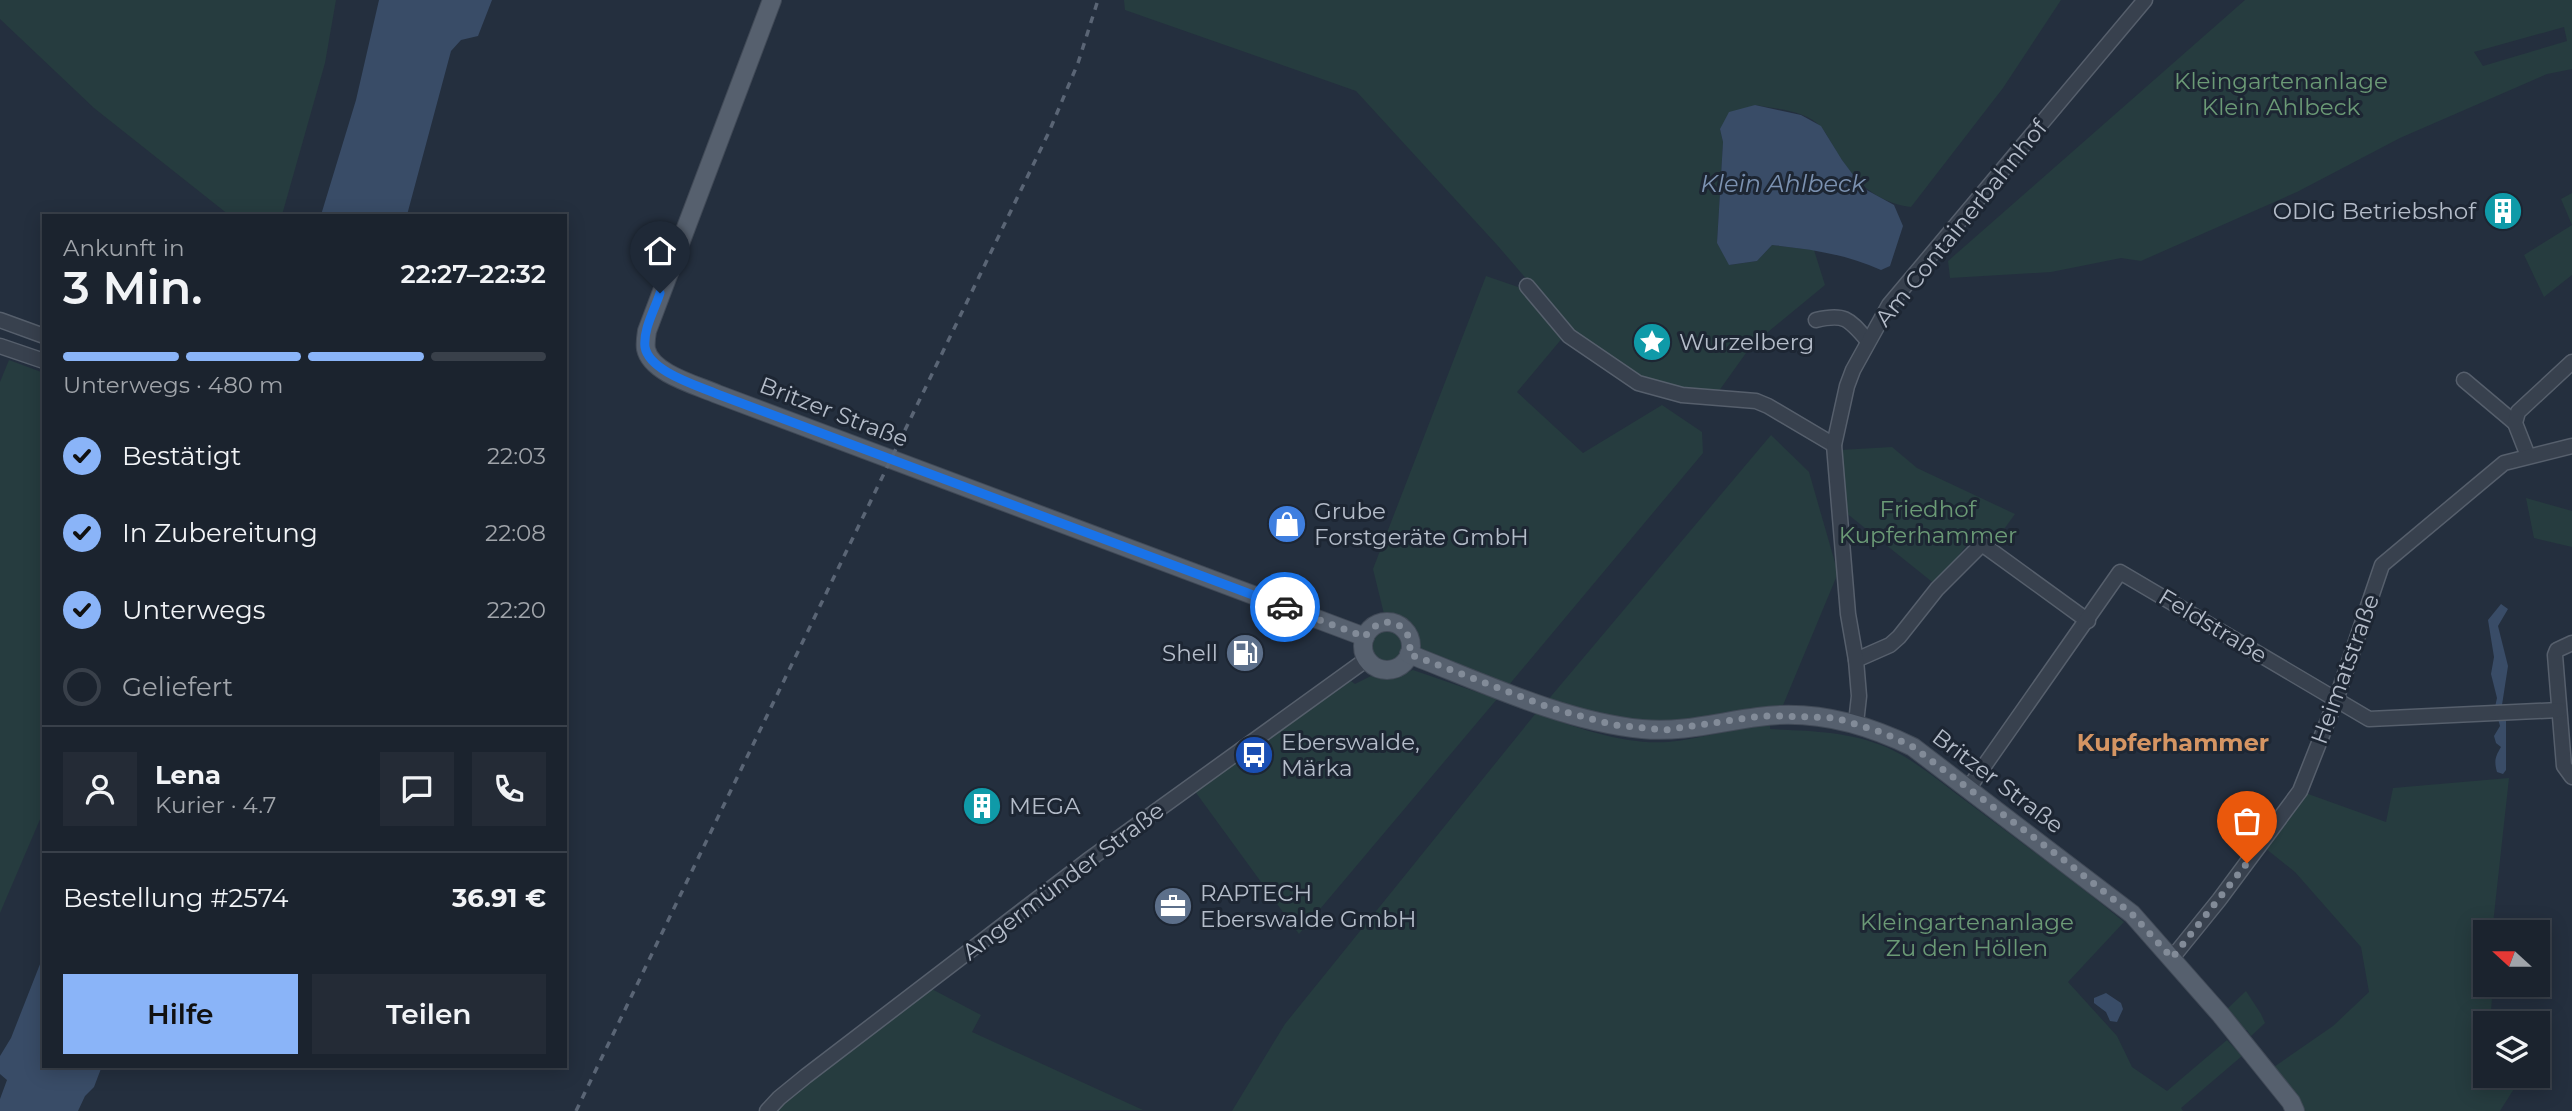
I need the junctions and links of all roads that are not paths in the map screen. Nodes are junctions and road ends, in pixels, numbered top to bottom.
1 (772, 0) edge
2 (2145, 0) edge
3 (1527, 286) dead end
4 (0, 320) edge
5 (1815, 320) dead end
6 (42, 335) edge
7 (1868, 341) junction
8 (0, 346) edge
9 (42, 360) edge
10 (2572, 362) edge
11 (2465, 380) dead end
12 (2515, 422) junction
13 (1835, 445) junction
14 (2572, 446) edge
15 (2528, 456) junction
16 (2088, 621) junction
17 (1365, 637) junction
18 (2572, 643) edge
19 (1409, 654) junction
20 (1367, 659) junction
21 (1856, 660) junction
22 (2336, 700) junction
23 (2559, 710) junction
24 (1856, 723) junction
25 (2572, 777) edge
26 (1968, 789) junction
27 (2172, 958) junction
28 (767, 1111) edge
29 (2295, 1111) edge

1 - 17 main road, Britzer Straße
2 - 7 street, Am Containerbahnhof
3 - 13 street
4 - 6 street
5 - 7 street
7 - 13 street, Am Containerbahnhof
8 - 9 street
10 - 12 street
11 - 12 street
12 - 15 street
13 - 21 street, Am Containerbahnhof
14 - 15 street, Heimatstraße
15 - 22 street, Heimatstraße
16 - 21 street
16 - 22 street, Feldstraße
16 - 26 street, Feldstraße
17 - 19 main road
17 - 20 main road
18 - 23 street
19 - 20 main road
19 - 24 main road, Britzer Straße
20 - 28 street, Angermünder Straße
21 - 24 street, Am Containerbahnhof
22 - 23 street, Feldstraße
22 - 27 street, Heimatstraße
23 - 25 street
24 - 26 main road, Britzer Straße
26 - 27 main road, Britzer Straße
27 - 29 main road, Britzer Straße

